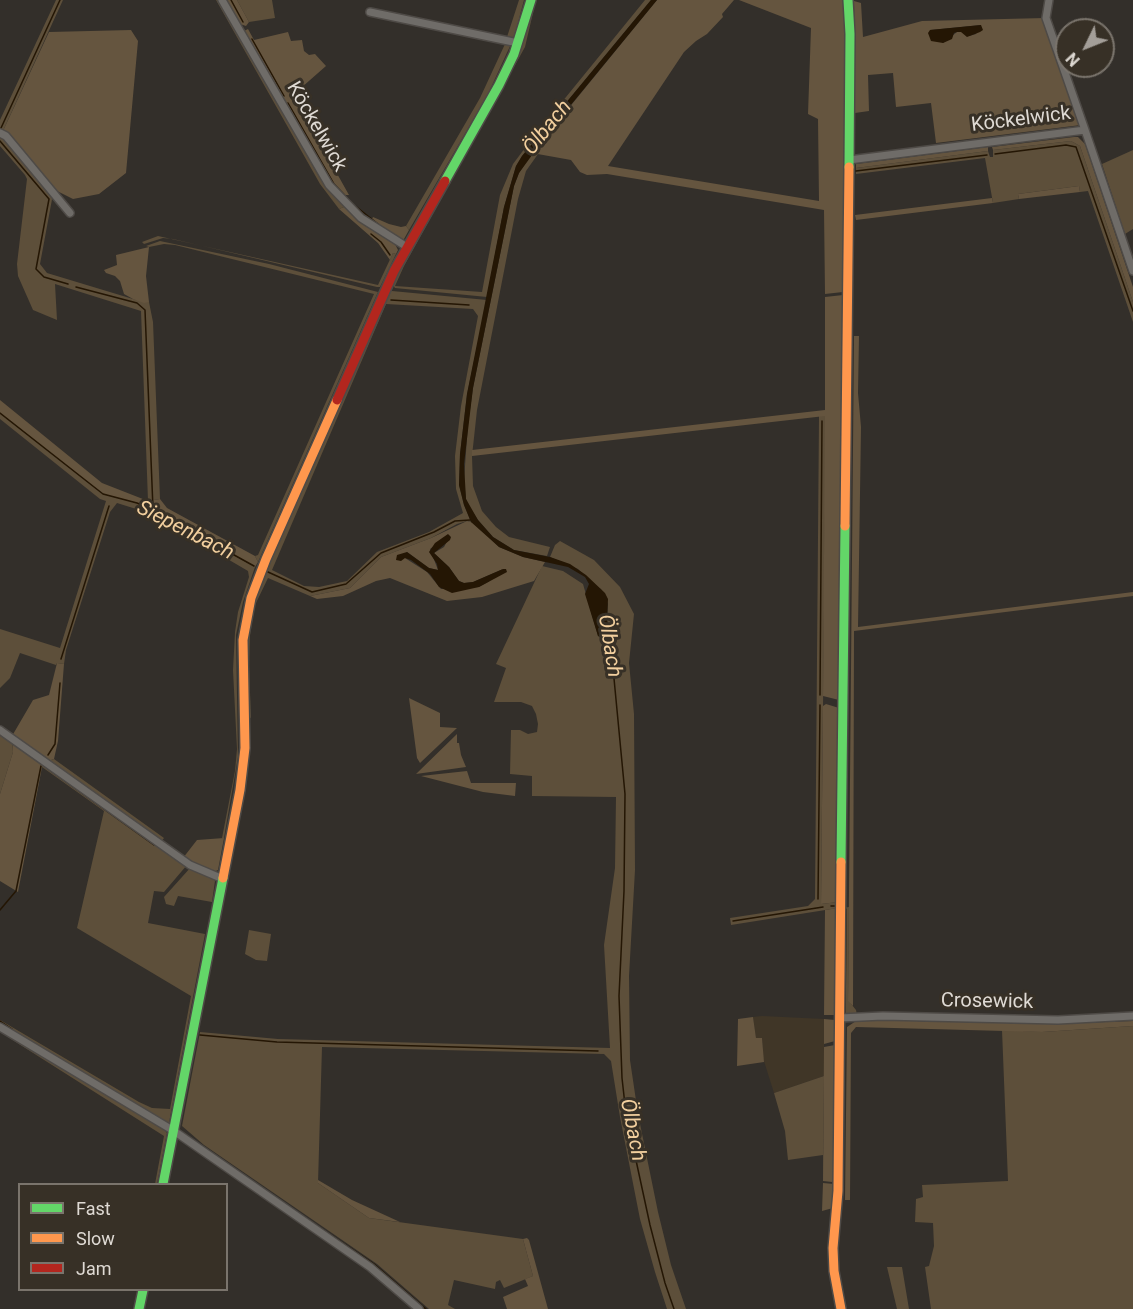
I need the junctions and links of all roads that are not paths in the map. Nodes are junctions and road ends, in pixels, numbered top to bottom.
1 (222, 0) edge
2 (531, 0) edge
3 (848, 0) edge
4 (1049, 0) edge
5 (370, 12) dead end
6 (518, 43) junction
7 (1085, 130) junction
8 (0, 133) edge
9 (849, 160) junction
10 (70, 213) dead end
11 (407, 247) junction
12 (1133, 271) edge
13 (0, 730) edge
14 (223, 879) junction
15 (1133, 1016) edge
16 (840, 1018) junction
17 (0, 1027) edge
18 (174, 1131) junction
19 (163, 1183) edge
20 (143, 1291) edge
21 (139, 1309) edge
22 (418, 1309) edge
23 (841, 1309) edge

1 - 11 street, Köckelwick
2 - 6 street
3 - 9 street
4 - 7 street
5 - 6 street
6 - 11 street
7 - 9 street, Köckelwick
7 - 12 street, Köckelwick
8 - 10 street
9 - 16 street
11 - 14 street
13 - 14 street
14 - 18 street
15 - 16 street, Crosewick
16 - 23 street
17 - 18 street
18 - 19 street
18 - 22 street
20 - 21 street

